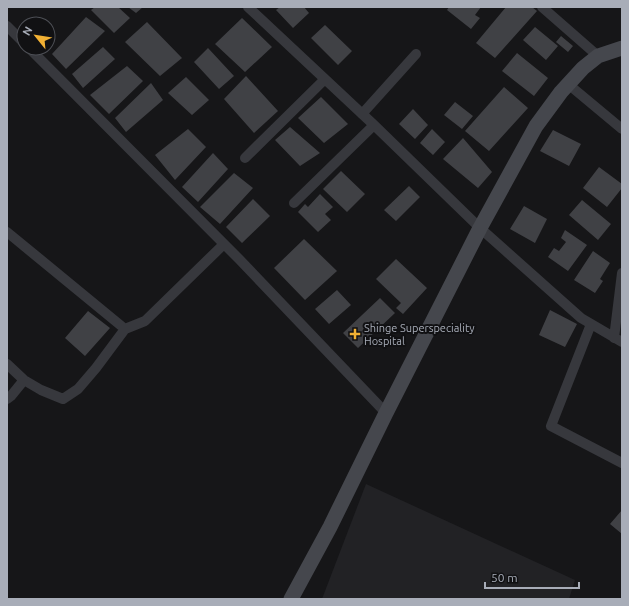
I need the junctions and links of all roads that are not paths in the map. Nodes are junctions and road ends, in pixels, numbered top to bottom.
1 (248, 7) edge
2 (542, 7) edge
3 (7, 26) edge
4 (16, 35) edge
5 (622, 48) edge
6 (416, 54) dead end
7 (37, 56) edge
8 (598, 56) junction
9 (325, 79) junction
10 (568, 84) junction
11 (362, 114) junction
12 (374, 125) junction
13 (622, 129) edge
14 (245, 158) dead end
15 (294, 203) dead end
16 (480, 228) junction
17 (7, 232) edge
18 (224, 244) junction
19 (622, 273) edge
20 (591, 324) junction
21 (125, 329) junction
22 (618, 340) edge
23 (7, 364) edge
24 (24, 380) junction
25 (7, 399) edge
26 (386, 413) junction
27 (622, 463) edge
28 (291, 599) edge

1 - 9 street
2 - 8 street
3 - 4 street
5 - 8 street
6 - 11 street
7 - 18 street
8 - 10 street
9 - 11 street
9 - 14 street
10 - 13 street
10 - 16 street
11 - 12 street
12 - 15 street
12 - 16 street
16 - 20 street
16 - 26 street
17 - 21 street
18 - 21 street
18 - 26 street
19 - 22 street
20 - 22 street
20 - 27 street
21 - 24 street
23 - 24 street
24 - 25 street
26 - 28 street

